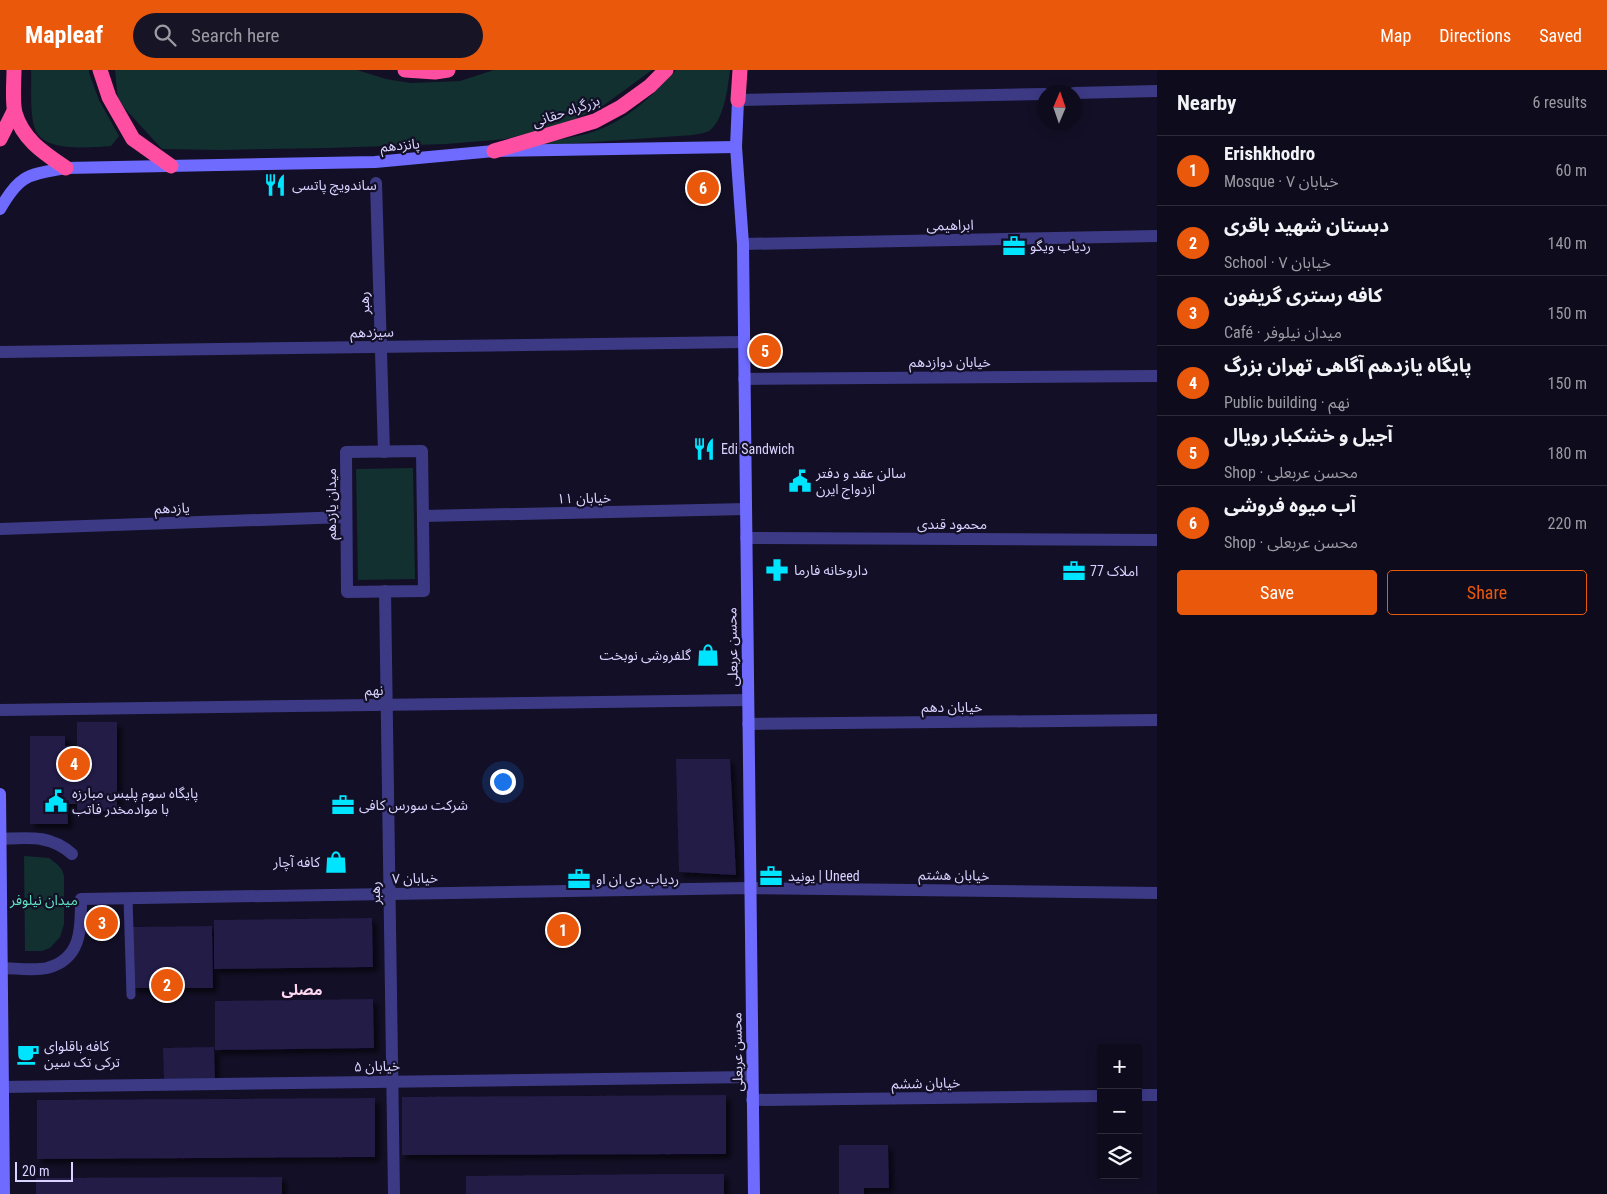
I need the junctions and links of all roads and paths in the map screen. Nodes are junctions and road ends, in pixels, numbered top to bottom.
1 (14, 70) edge
2 (100, 70) edge
3 (405, 70) edge
4 (448, 70) edge
5 (666, 70) edge
6 (740, 70) edge
7 (1157, 92) edge
8 (1082, 93) edge
9 (1037, 94) edge
10 (738, 100) junction
11 (14, 111) junction
12 (0, 139) edge
13 (736, 147) junction
14 (494, 151) junction
15 (171, 166) junction
16 (66, 168) junction
17 (376, 183) dead end
18 (0, 209) edge
19 (1157, 236) edge
20 (743, 244) junction
21 (744, 342) junction
22 (381, 347) junction
23 (0, 352) edge
24 (1157, 376) edge
25 (744, 379) junction
26 (384, 452) junction
27 (746, 509) junction
28 (423, 516) junction
29 (345, 517) junction
30 (0, 528) edge
31 (746, 538) junction
32 (1157, 540) edge
33 (385, 591) junction
34 (748, 700) junction
35 (387, 705) junction
36 (0, 710) edge
37 (1157, 720) edge
38 (748, 724) junction
39 (0, 794) edge
40 (0, 839) edge
41 (72, 854) dead end
42 (750, 888) junction
43 (1157, 893) edge
44 (390, 894) junction
45 (128, 898) junction
46 (1, 968) edge
47 (131, 995) dead end
48 (752, 1077) junction
49 (393, 1081) junction
50 (2, 1087) edge
51 (1142, 1095) edge
52 (1157, 1095) edge
53 (1097, 1096) edge
54 (752, 1100) junction
55 (4, 1194) edge
56 (394, 1194) edge
57 (754, 1194) edge

1 - 11 highway
2 - 15 highway
3 - 4 highway
5 - 14 highway, بزرگراه حقانی
6 - 10 highway
7 - 8 street
9 - 10 street
10 - 13 main road, محسن عربعلی
11 - 12 highway
11 - 16 highway
13 - 14 main road, پانزدهم
13 - 20 main road, محسن عربعلی
14 - 15 main road, پانزدهم
15 - 16 main road, پانزدهم
16 - 18 main road, پانزدهم
17 - 22 street, رهبر
19 - 20 street, ابراهیمی
20 - 21 main road, محسن عربعلی
21 - 22 street, سیزدهم
21 - 25 main road, محسن عربعلی
22 - 23 street, سیزدهم
22 - 26 street, رهبر
24 - 25 street, خیابان دوازدهم
25 - 27 main road, محسن عربعلی
26 - 28 street, میدان یازدهم
26 - 29 street, میدان یازدهم
27 - 28 street, خیابان ۱۱
27 - 31 main road, محسن عربعلی
28 - 33 street, میدان یازدهم
29 - 30 street, یازدهم
29 - 33 street, میدان یازدهم
31 - 32 street, محمود قندی
31 - 34 main road, محسن عربعلی
33 - 35 street, رهبر
34 - 35 street, نهم
34 - 38 main road, محسن عربعلی
35 - 36 street, نهم
35 - 44 street, رهبر
37 - 38 street, خیابان دهم
38 - 42 main road, محسن عربعلی
39 - 40 main road
40 - 41 street
40 - 46 main road
42 - 43 street, خیابان هشتم
42 - 44 street, خیابان ۷
42 - 48 main road, محسن عربعلی
44 - 45 street, خیابان ۷
44 - 49 street, رهبر
45 - 46 street, خیابان ۷
45 - 47 lane
46 - 50 main road
48 - 49 street, خیابان ۵
48 - 54 main road, محسن عربعلی
49 - 50 street, خیابان ۵
49 - 56 street, رهبر
50 - 55 main road
51 - 52 street
53 - 54 street, خیابان ششم
54 - 57 main road, محسن عربعلی

